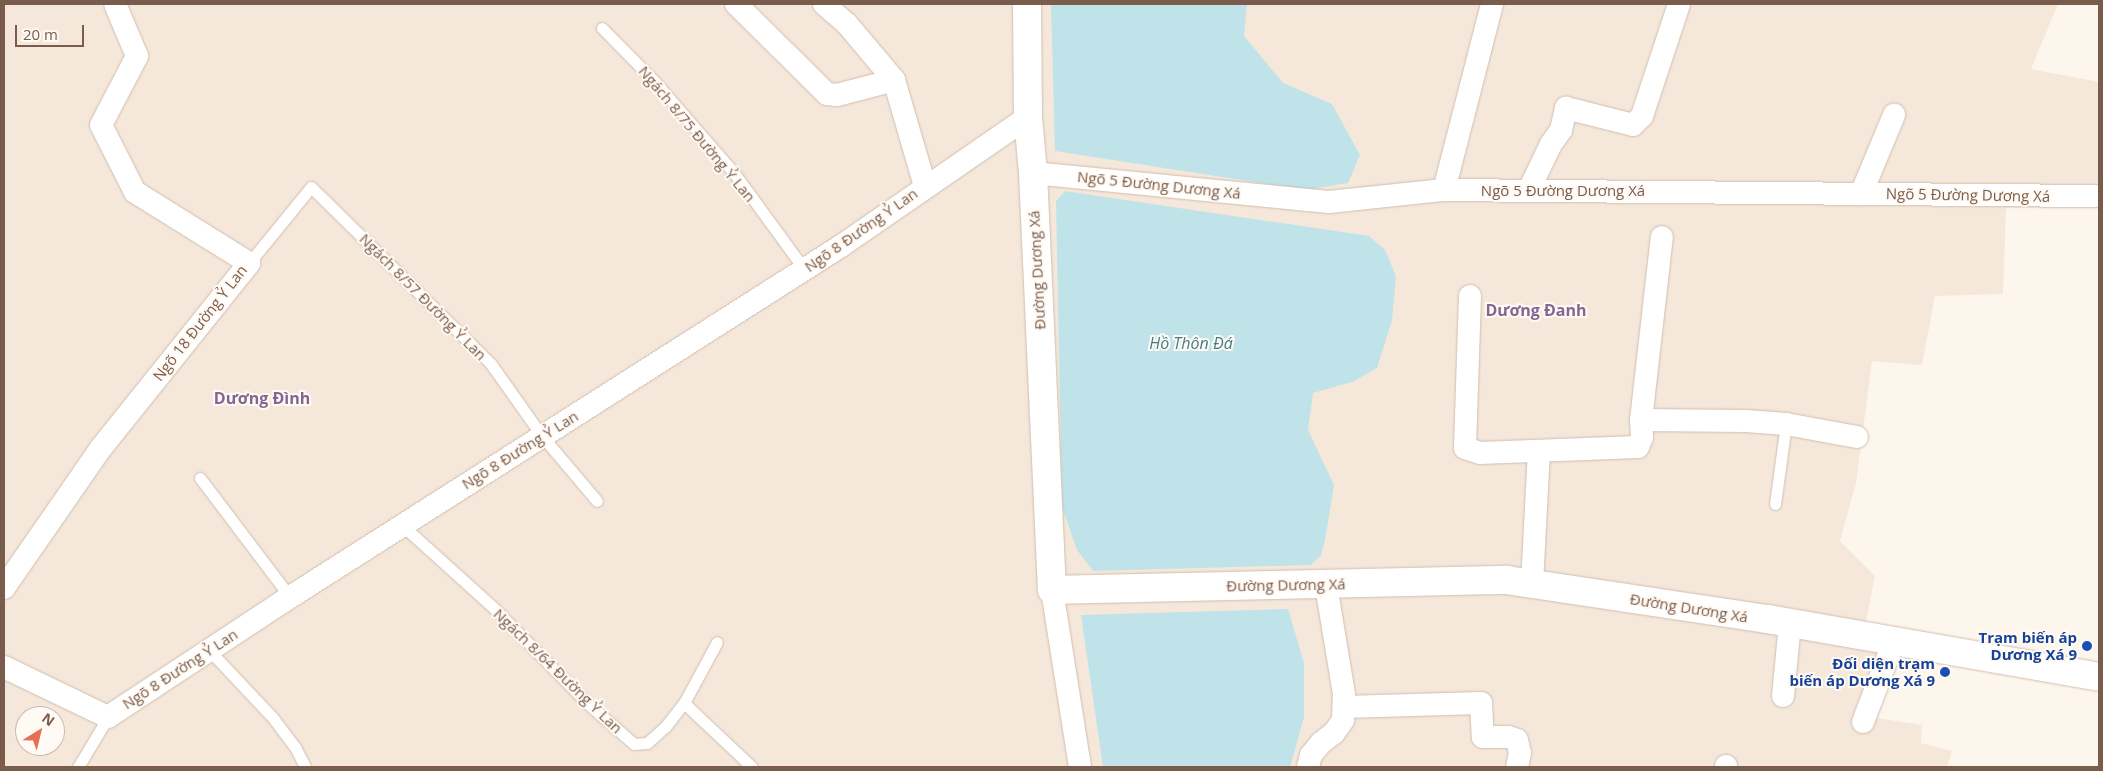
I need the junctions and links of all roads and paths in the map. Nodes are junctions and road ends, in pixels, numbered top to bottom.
1 (115, 4) edge
2 (736, 4) edge
3 (824, 4) edge
4 (1027, 4) edge
5 (1492, 4) edge
6 (1679, 4) edge
7 (602, 28) dead end
8 (894, 80) junction
9 (1894, 115) dead end
10 (1028, 117) junction
11 (1032, 173) junction
12 (925, 186) junction
13 (1444, 190) junction
14 (1529, 190) junction
15 (1860, 194) junction
16 (2095, 196) dead end
17 (1662, 237) dead end
18 (249, 263) junction
19 (804, 270) junction
20 (1470, 296) dead end
21 (1641, 420) junction
22 (1786, 424) junction
23 (542, 436) junction
24 (1857, 437) dead end
25 (1539, 452) junction
26 (200, 478) dead end
27 (597, 501) dead end
28 (1775, 504) dead end
29 (402, 525) junction
30 (1532, 584) junction
31 (1322, 585) junction
32 (4, 588) edge
33 (1052, 590) junction
34 (290, 597) junction
35 (1790, 623) junction
36 (1894, 641) junction
37 (717, 642) dead end
38 (209, 650) junction
39 (4, 666) edge
40 (2099, 677) edge
41 (1783, 696) dead end
42 (684, 703) junction
43 (1344, 708) junction
44 (108, 717) junction
45 (1863, 722) dead end
46 (78, 767) edge
47 (305, 767) edge
48 (752, 767) edge
49 (1080, 767) edge
50 (1308, 767) edge
51 (1517, 767) edge

1 - 18 street, Ngõ 18 Đường Ỷ Lan
2 - 8 street
3 - 8 street
4 - 10 street, Đường Dương Xá
5 - 13 street
6 - 14 street
7 - 19 lane, Ngách 8/75 Đường Ỷ Lan
8 - 12 street
9 - 15 street
10 - 11 street, Đường Dương Xá
10 - 12 street, Ngõ 8 Đường Ỷ Lan
11 - 13 street, Ngõ 5 Đường Dương Xá
11 - 33 street, Đường Dương Xá
12 - 19 street, Ngõ 8 Đường Ỷ Lan
13 - 14 street, Ngõ 5 Đường Dương Xá
14 - 15 street, Ngõ 5 Đường Dương Xá
15 - 16 street, Ngõ 5 Đường Dương Xá
17 - 21 street
18 - 23 lane, Ngách 8/57 Đường Ỷ Lan
18 - 32 street, Ngõ 18 Đường Ỷ Lan
19 - 23 street, Ngõ 8 Đường Ỷ Lan
20 - 25 street
21 - 22 street
21 - 25 street
22 - 24 street
22 - 28 lane
23 - 27 lane
23 - 29 street, Ngõ 8 Đường Ỷ Lan
25 - 30 street
26 - 34 lane
29 - 34 street, Ngõ 8 Đường Ỷ Lan
29 - 42 lane, Ngách 8/64 Đường Ỷ Lan
30 - 31 street, Đường Dương Xá
30 - 35 street, Đường Dương Xá
31 - 33 street, Đường Dương Xá
31 - 43 street
33 - 49 street
34 - 38 street, Ngõ 8 Đường Ỷ Lan
35 - 36 street, Đường Dương Xá
35 - 41 street
36 - 40 street, Đường Dương Xá
36 - 45 street
37 - 42 lane, Ngách 8/64 Đường Ỷ Lan
38 - 44 street, Ngõ 8 Đường Ỷ Lan
38 - 47 lane
39 - 44 street, Ngõ 8 Đường Ỷ Lan
42 - 48 lane
43 - 50 street
43 - 51 street
44 - 46 lane

